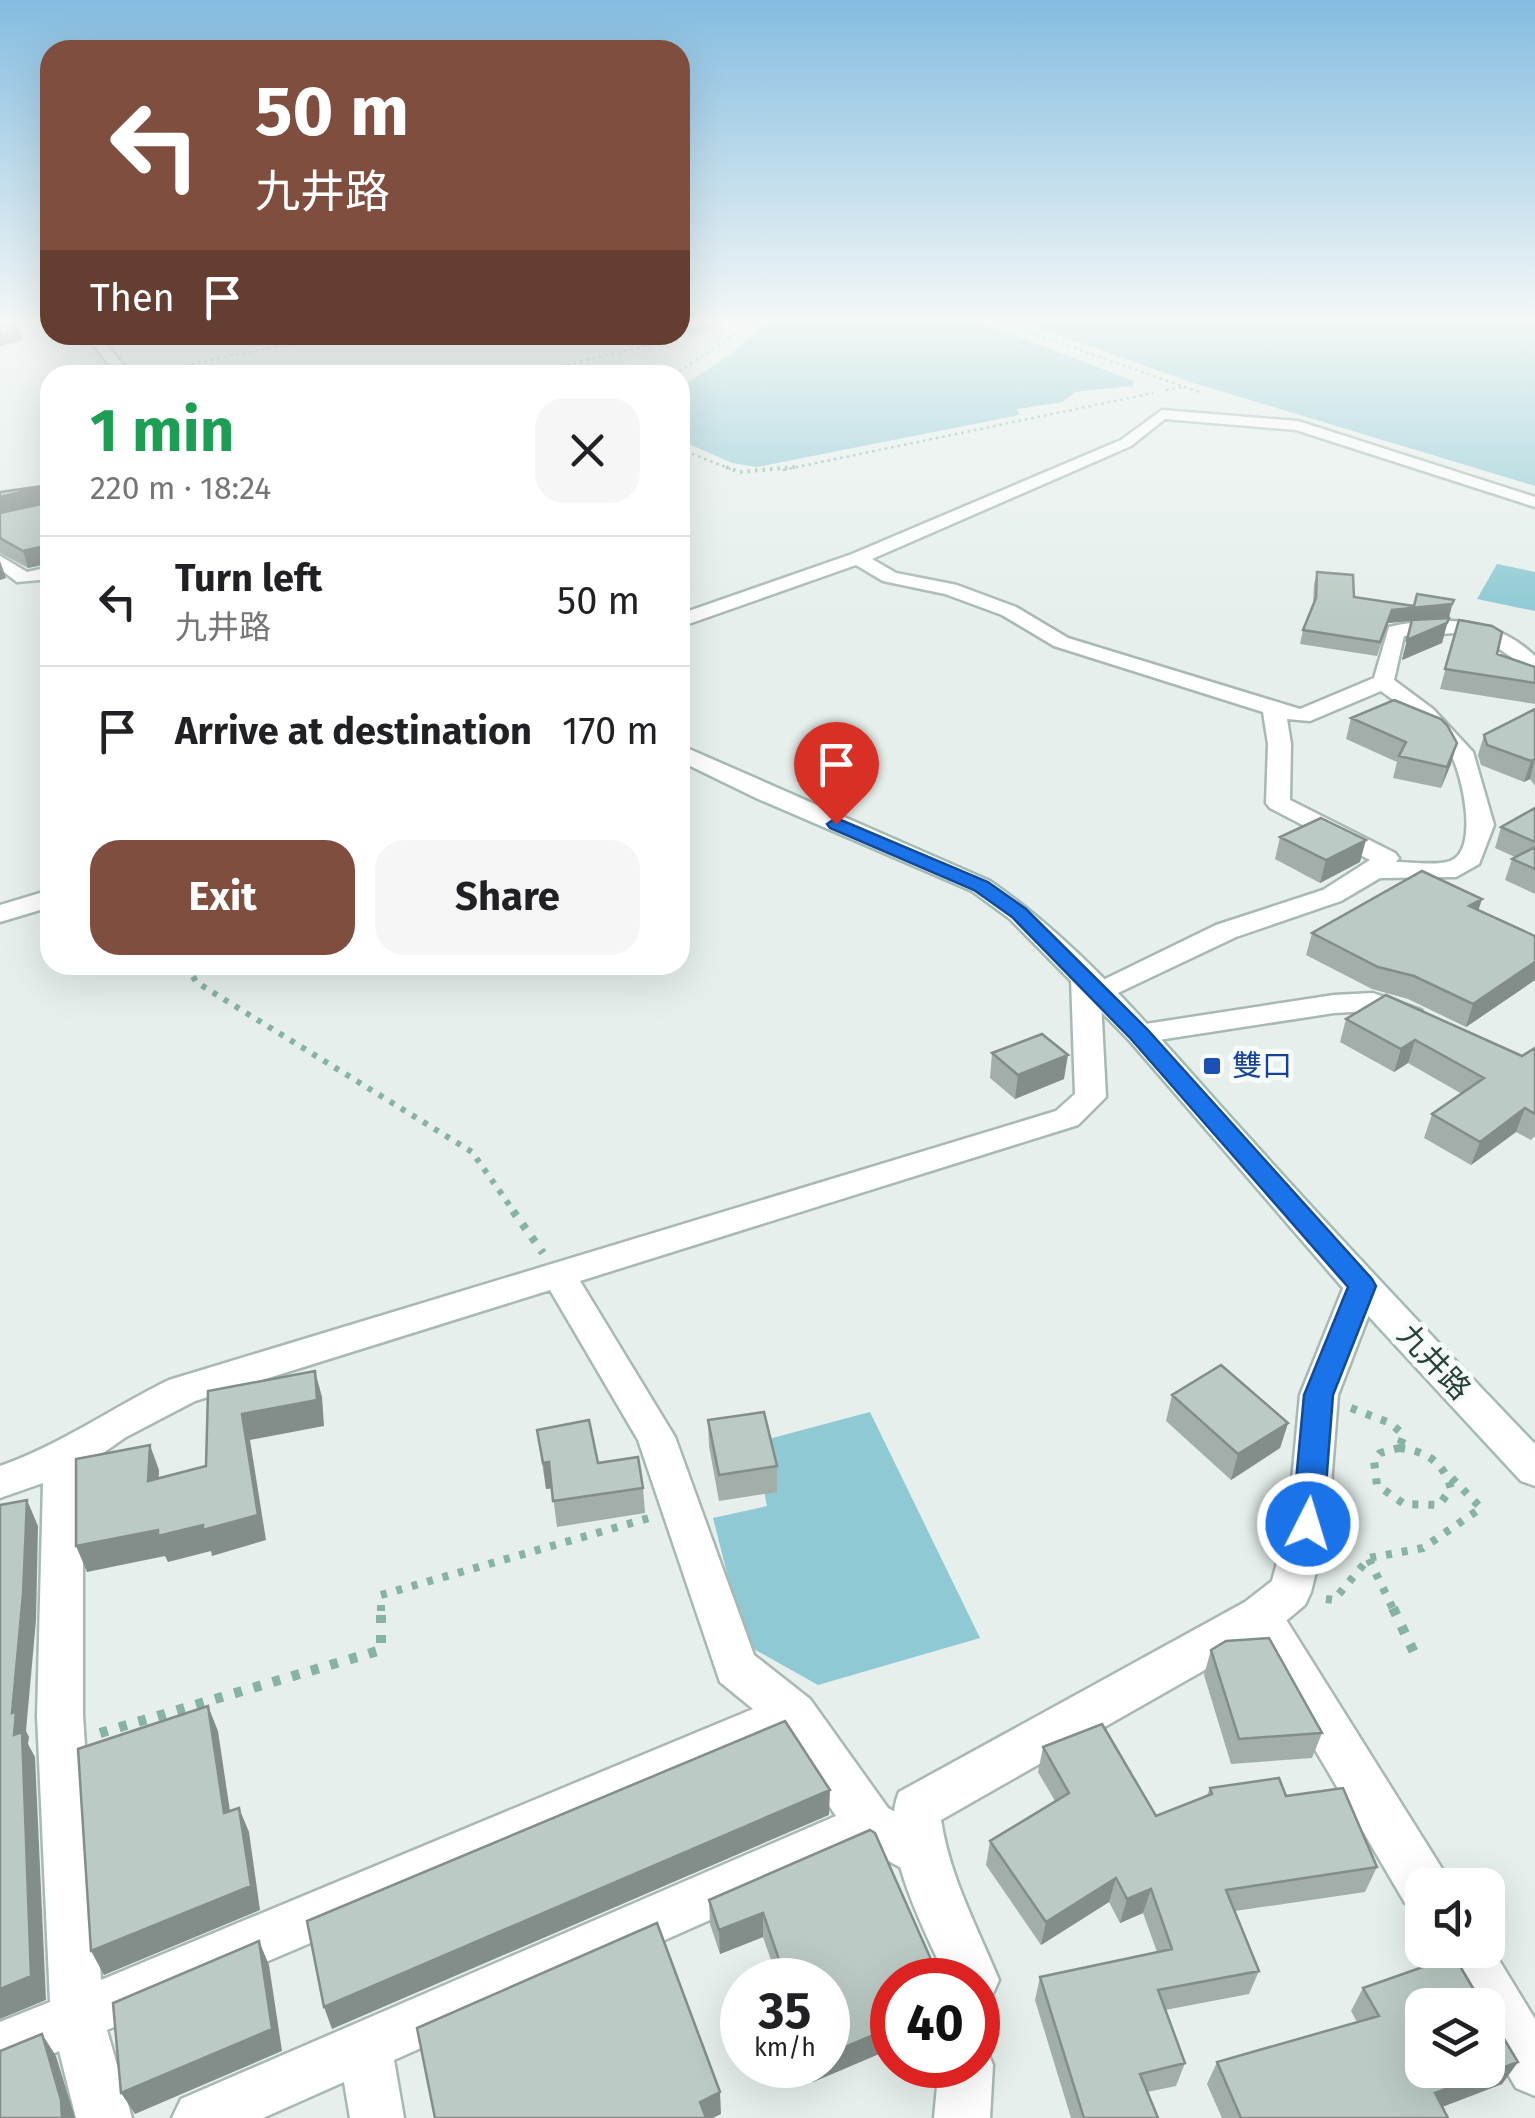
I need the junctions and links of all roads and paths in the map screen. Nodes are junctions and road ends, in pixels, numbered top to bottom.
1 (1029, 419) edge
2 (1156, 419) edge
3 (1217, 419) edge
4 (690, 453) edge
5 (1535, 502) edge
6 (858, 558) junction
7 (0, 562) edge
8 (40, 575) edge
9 (690, 617) edge
10 (1489, 630) junction
11 (1520, 630) dead end
12 (1535, 666) edge
13 (1383, 682) junction
14 (1273, 708) junction
15 (690, 757) edge
16 (1376, 870) junction
17 (40, 901) edge
18 (0, 914) edge
19 (192, 975) edge
20 (1092, 985) junction
21 (1430, 1025) edge
22 (1139, 1034) junction
23 (558, 1274) junction
24 (1362, 1286) junction
25 (1319, 1395) junction
26 (1400, 1448) junction
27 (62, 1460) junction
28 (1535, 1470) edge
29 (1446, 1472) junction
30 (0, 1482) edge
31 (680, 1509) junction
32 (1369, 1558) junction
33 (1275, 1604) junction
34 (1418, 1661) dead end
35 (794, 1714) junction
36 (60, 1716) junction
37 (871, 1825) junction
38 (922, 1855) junction
39 (1415, 1868) edge
40 (963, 1958) edge
41 (1474, 1968) edge
42 (77, 2018) junction
43 (365, 2044) junction
44 (0, 2049) edge
45 (1535, 2069) edge
46 (964, 2088) edge
47 (104, 2118) edge
48 (200, 2118) edge
49 (377, 2118) edge
50 (962, 2118) edge

1 - 4 path
2 - 6 street
3 - 5 street
6 - 9 street
6 - 14 street
7 - 8 street
10 - 11 street
10 - 12 street
10 - 13 street
13 - 14 street
13 - 16 street
14 - 16 street
15 - 20 street, 九井路
16 - 20 street
17 - 18 street
19 - 23 path
20 - 22 street, 九井路
20 - 23 street
21 - 22 street
22 - 24 street, 九井路
23 - 27 street
23 - 31 street
24 - 25 street
24 - 28 street, 九井路
25 - 26 path
25 - 33 street
26 - 29 path
26 - 29 path
27 - 30 street
27 - 36 street
29 - 32 path
31 - 35 street
31 - 36 path
32 - 33 path
32 - 34 path
33 - 38 street
33 - 39 street
35 - 37 street
35 - 42 street
36 - 42 street
37 - 38 street
37 - 43 street
38 - 40 street
41 - 45 street
42 - 44 street
42 - 47 street
43 - 48 street
43 - 49 street
46 - 50 street

